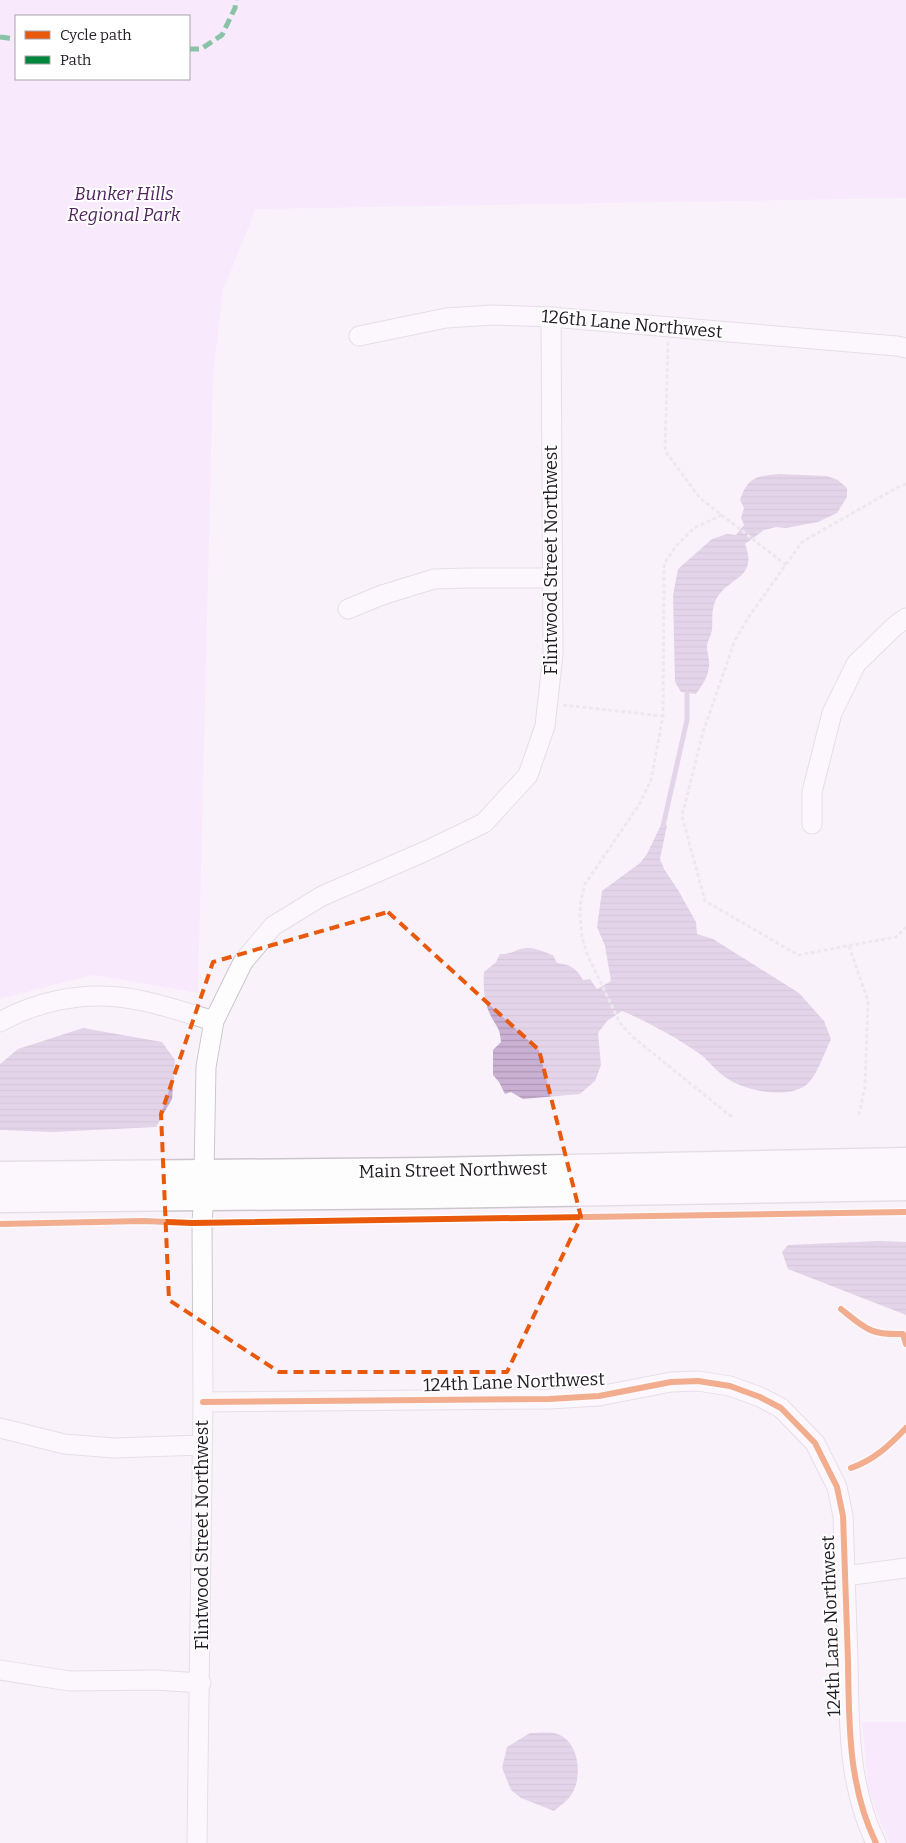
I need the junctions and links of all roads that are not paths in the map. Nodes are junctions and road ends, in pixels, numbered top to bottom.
1 (551, 317) junction
2 (359, 336) dead end
3 (906, 348) edge
4 (552, 578) junction
5 (348, 609) dead end
6 (906, 618) edge
7 (812, 824) dead end
8 (214, 1021) junction
9 (0, 1022) edge
10 (906, 1161) edge
11 (0, 1175) edge
12 (204, 1185) junction
13 (906, 1187) edge
14 (0, 1199) edge
15 (203, 1402) junction
16 (0, 1428) edge
17 (202, 1445) junction
18 (906, 1568) edge
19 (845, 1576) junction
20 (0, 1670) edge
21 (201, 1683) junction
22 (198, 1843) edge
23 (876, 1843) edge

1 - 2 street, 126th Lane Northwest
1 - 3 street, 126th Lane Northwest
1 - 4 street, Flintwood Street Northwest
4 - 5 street
4 - 8 street, Flintwood Street Northwest
6 - 7 street
8 - 9 street
8 - 12 street, Flintwood Street Northwest
10 - 12 main road, Main Street Northwest
11 - 12 main road, Main Street Northwest
12 - 13 main road, Main Street Northwest
12 - 14 main road, Main Street Northwest
12 - 15 street, Flintwood Street Northwest
15 - 17 street, Flintwood Street Northwest
15 - 19 street, 124th Lane Northwest
16 - 17 street
17 - 21 street, Flintwood Street Northwest
18 - 19 street
19 - 23 street, 124th Lane Northwest
20 - 21 street
21 - 22 street, Flintwood Street Northwest

